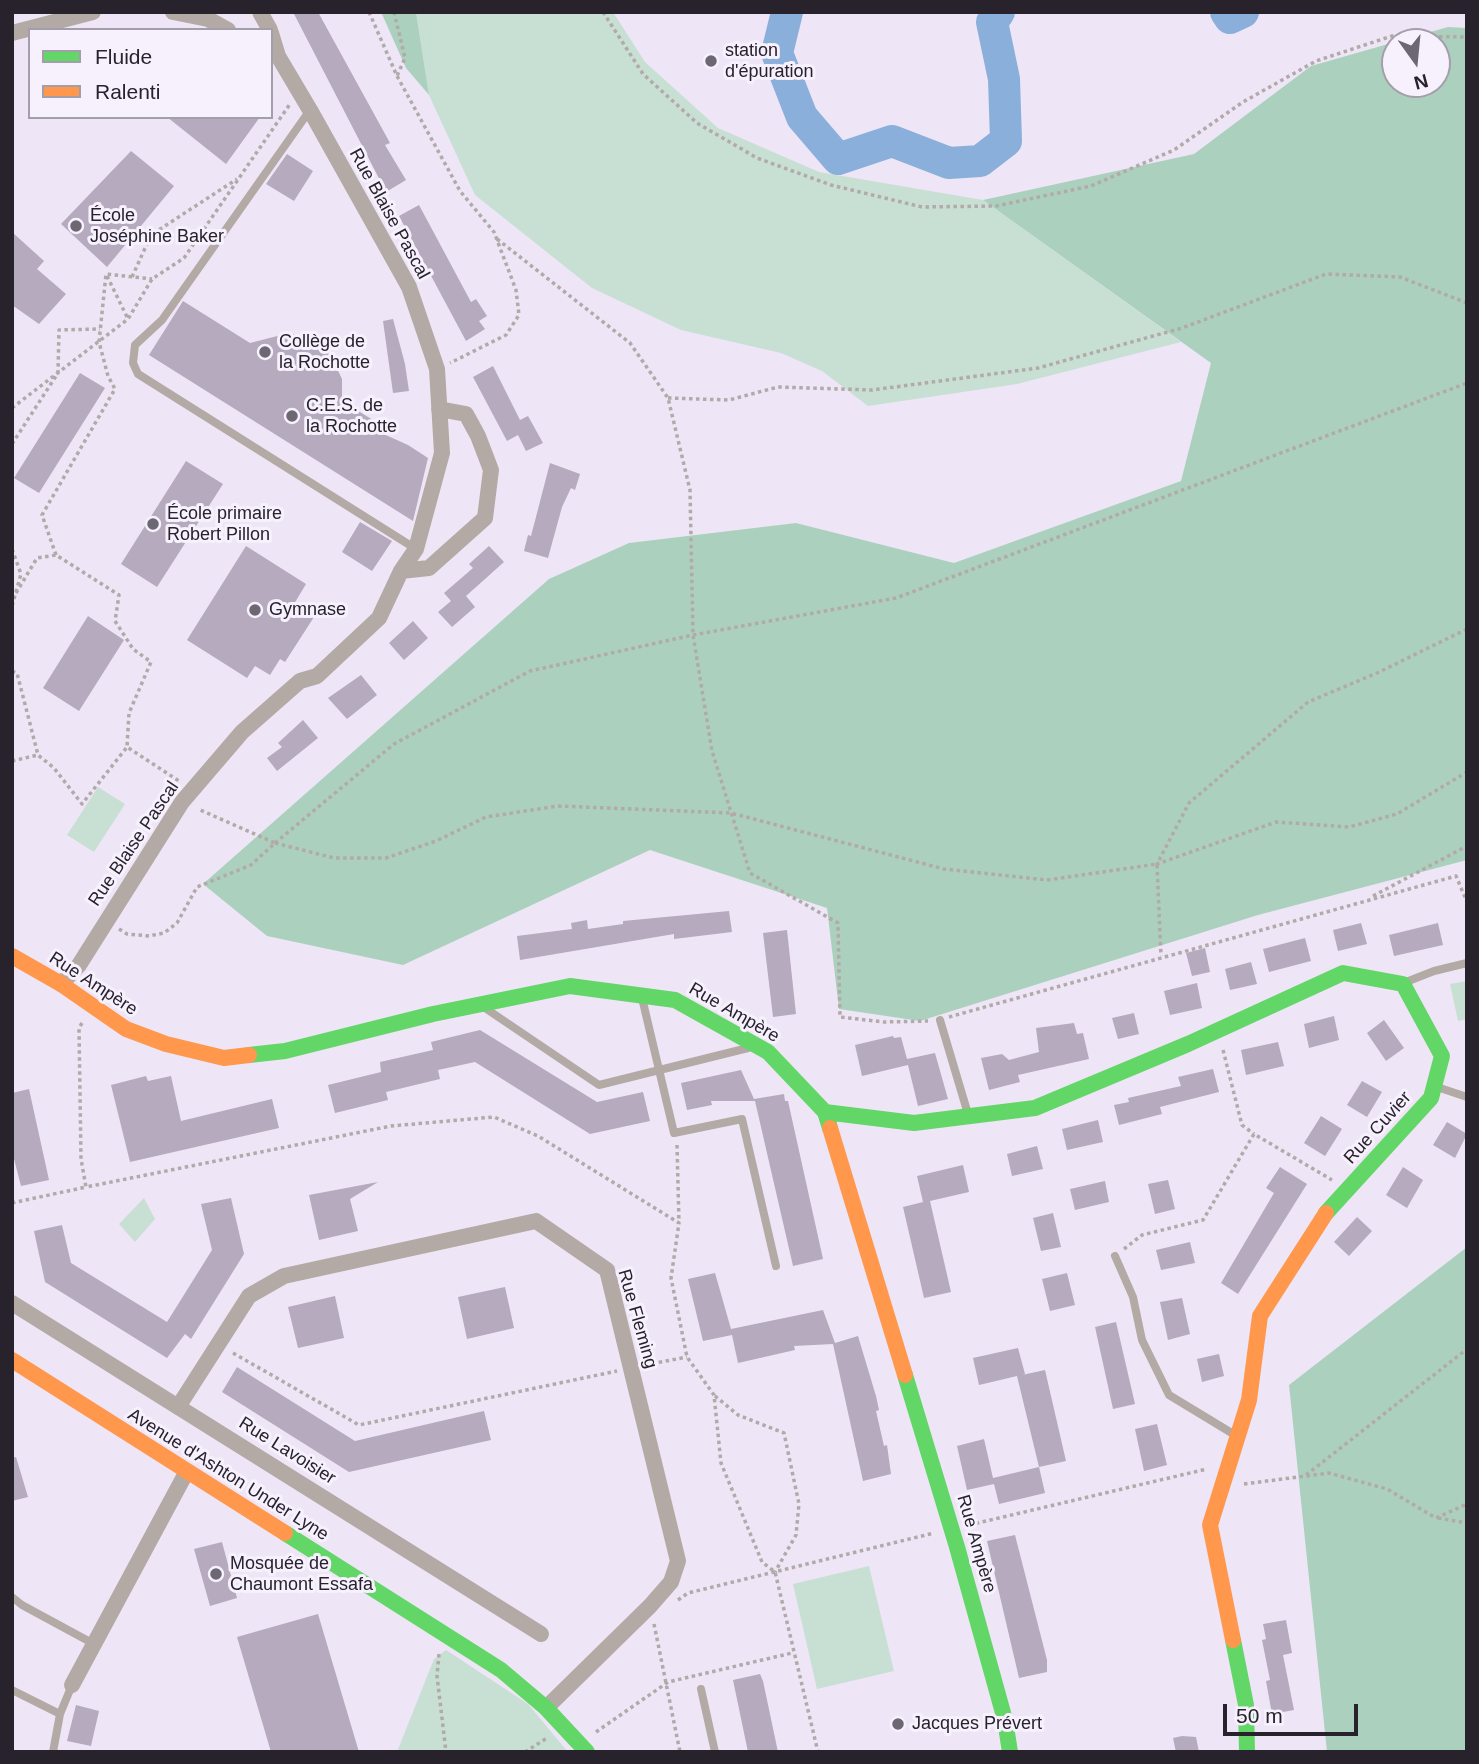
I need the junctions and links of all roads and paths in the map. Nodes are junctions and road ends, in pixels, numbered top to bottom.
1 (93, 12) edge
2 (173, 12) edge
3 (260, 12) edge
4 (369, 12) edge
5 (394, 12) edge
6 (603, 12) edge
7 (31, 28) edge
8 (224, 28) edge
9 (269, 28) edge
10 (1467, 37) edge
11 (275, 54) edge
12 (397, 76) junction
13 (299, 91) junction
14 (310, 110) junction
15 (240, 176) junction
16 (497, 239) junction
17 (106, 274) junction
18 (132, 277) junction
19 (152, 279) junction
20 (1467, 303) edge
21 (128, 319) junction
22 (100, 329) junction
23 (99, 342) junction
24 (437, 369) junction
25 (58, 373) junction
26 (1467, 383) edge
27 (668, 398) junction
28 (12, 408) edge
29 (439, 409) junction
30 (12, 444) edge
31 (12, 548) edge
32 (416, 549) junction
33 (56, 555) junction
34 (401, 571) junction
35 (14, 592) edge
36 (12, 606) edge
37 (1467, 629) edge
38 (693, 635) junction
39 (12, 670) edge
40 (127, 747) junction
41 (38, 755) junction
42 (12, 761) edge
43 (1467, 772) edge
44 (193, 789) junction
45 (182, 802) junction
46 (731, 813) junction
47 (275, 843) junction
48 (1467, 846) edge
49 (1157, 864) junction
50 (1366, 900) junction
51 (1467, 902) edge
52 (106, 921) junction
53 (12, 956) edge
54 (1161, 956) junction
55 (1467, 963) edge
56 (61, 984) junction
57 (1403, 984) junction
58 (642, 995) junction
59 (480, 1004) junction
60 (93, 1006) junction
61 (940, 1020) junction
62 (1219, 1030) junction
63 (757, 1046) junction
64 (659, 1069) junction
65 (1434, 1086) junction
66 (1467, 1097) edge
67 (825, 1112) junction
68 (969, 1117) junction
69 (674, 1133) junction
70 (1254, 1134) junction
71 (86, 1187) junction
72 (1349, 1190) junction
73 (12, 1203) edge
74 (679, 1223) junction
75 (1115, 1256) joint
76 (776, 1266) dead end
77 (12, 1303) edge
78 (218, 1344) junction
79 (1467, 1349) edge
80 (687, 1357) junction
81 (12, 1360) edge
82 (632, 1368) junction
83 (714, 1395) junction
84 (178, 1407) junction
85 (1238, 1437) junction
86 (186, 1473) junction
87 (1304, 1476) junction
88 (1222, 1487) junction
89 (1467, 1504) edge
90 (1436, 1518) junction
91 (1467, 1522) edge
92 (775, 1572) junction
93 (12, 1597) edge
94 (650, 1606) junction
95 (442, 1631) junction
96 (541, 1634) dead end
97 (94, 1644) junction
98 (792, 1653) junction
99 (667, 1682) junction
100 (72, 1685) joint
101 (701, 1689) dead end
102 (12, 1690) edge
103 (546, 1708) junction
104 (60, 1714) junction
105 (583, 1748) edge
106 (53, 1752) edge
107 (446, 1752) edge
108 (680, 1752) edge
109 (715, 1752) edge
110 (818, 1752) edge
111 (1010, 1752) edge
112 (1247, 1752) edge

1 - 7 street
2 - 8 street
3 - 9 street, Rue Blaise Pascal
4 - 12 path
5 - 12 path
6 - 10 path
11 - 13 street, Rue Blaise Pascal
12 - 16 path
13 - 14 street, Rue Blaise Pascal
13 - 15 path
14 - 24 street, Rue Blaise Pascal
14 - 32 lane
15 - 18 path
15 - 19 path
16 - 24 path
16 - 27 path
17 - 18 path
17 - 21 path
17 - 22 path
18 - 19 path
19 - 21 path
20 - 27 path
21 - 23 path
22 - 23 path
22 - 25 path
23 - 25 path
23 - 33 path
24 - 29 street, Rue Blaise Pascal
25 - 28 path
25 - 30 path
26 - 38 path
27 - 38 path
29 - 32 street, Rue Blaise Pascal
29 - 34 street
31 - 35 path
32 - 34 street, Rue Blaise Pascal
33 - 35 path
33 - 40 path
34 - 44 street, Rue Blaise Pascal
35 - 36 path
37 - 49 path
38 - 46 path
38 - 47 path
39 - 41 path
40 - 41 path
40 - 44 path
41 - 42 path
43 - 49 path
44 - 45 street, Rue Blaise Pascal
45 - 47 path
45 - 52 street, Rue Blaise Pascal
46 - 47 path
46 - 49 path
46 - 61 path
47 - 52 path
48 - 50 path
49 - 54 path
50 - 51 path
50 - 54 path
52 - 56 street, Rue Blaise Pascal
53 - 56 street, Rue Ampère
54 - 61 path
55 - 57 lane
56 - 60 street, Rue Ampère
57 - 62 street
57 - 65 street, Rue Cuvier
58 - 59 street, Rue Ampère
58 - 63 street, Rue Ampère
58 - 64 lane
59 - 60 street, Rue Ampère
59 - 64 lane
60 - 71 path
61 - 68 lane
62 - 68 street
62 - 70 path
63 - 64 lane
63 - 67 street, Rue Ampère
64 - 69 lane
65 - 66 lane
65 - 72 street, Rue Cuvier
67 - 68 street
67 - 111 street, Rue Ampère
69 - 74 path
69 - 76 lane
70 - 72 path
70 - 75 path
71 - 73 path
71 - 74 path
72 - 85 street, Rue Cuvier
74 - 80 path
75 - 85 lane
77 - 84 street, Rue Lavoisier
78 - 82 path
78 - 82 street, Rue Fleming
78 - 84 street, Rue Fleming
79 - 87 path
80 - 82 path
80 - 83 path
81 - 86 street, Avenue d'Ashton Under Lyne
82 - 94 street, Rue Fleming
83 - 92 path
83 - 92 path
84 - 96 street, Rue Lavoisier
85 - 88 street, Rue Cuvier
86 - 95 street, Avenue d'Ashton Under Lyne
86 - 97 street
87 - 88 path
87 - 90 path
88 - 112 street, Rue Cuvier
89 - 90 path
90 - 91 path
92 - 98 path
93 - 97 lane
94 - 99 path
94 - 103 street, Rue Fleming
95 - 103 street, Avenue d'Ashton Under Lyne
95 - 107 path
97 - 100 street
98 - 99 path
98 - 110 path
99 - 105 path
99 - 108 path
100 - 104 lane
101 - 109 lane
102 - 104 lane
103 - 105 street, Avenue d'Ashton Under Lyne
104 - 106 lane

